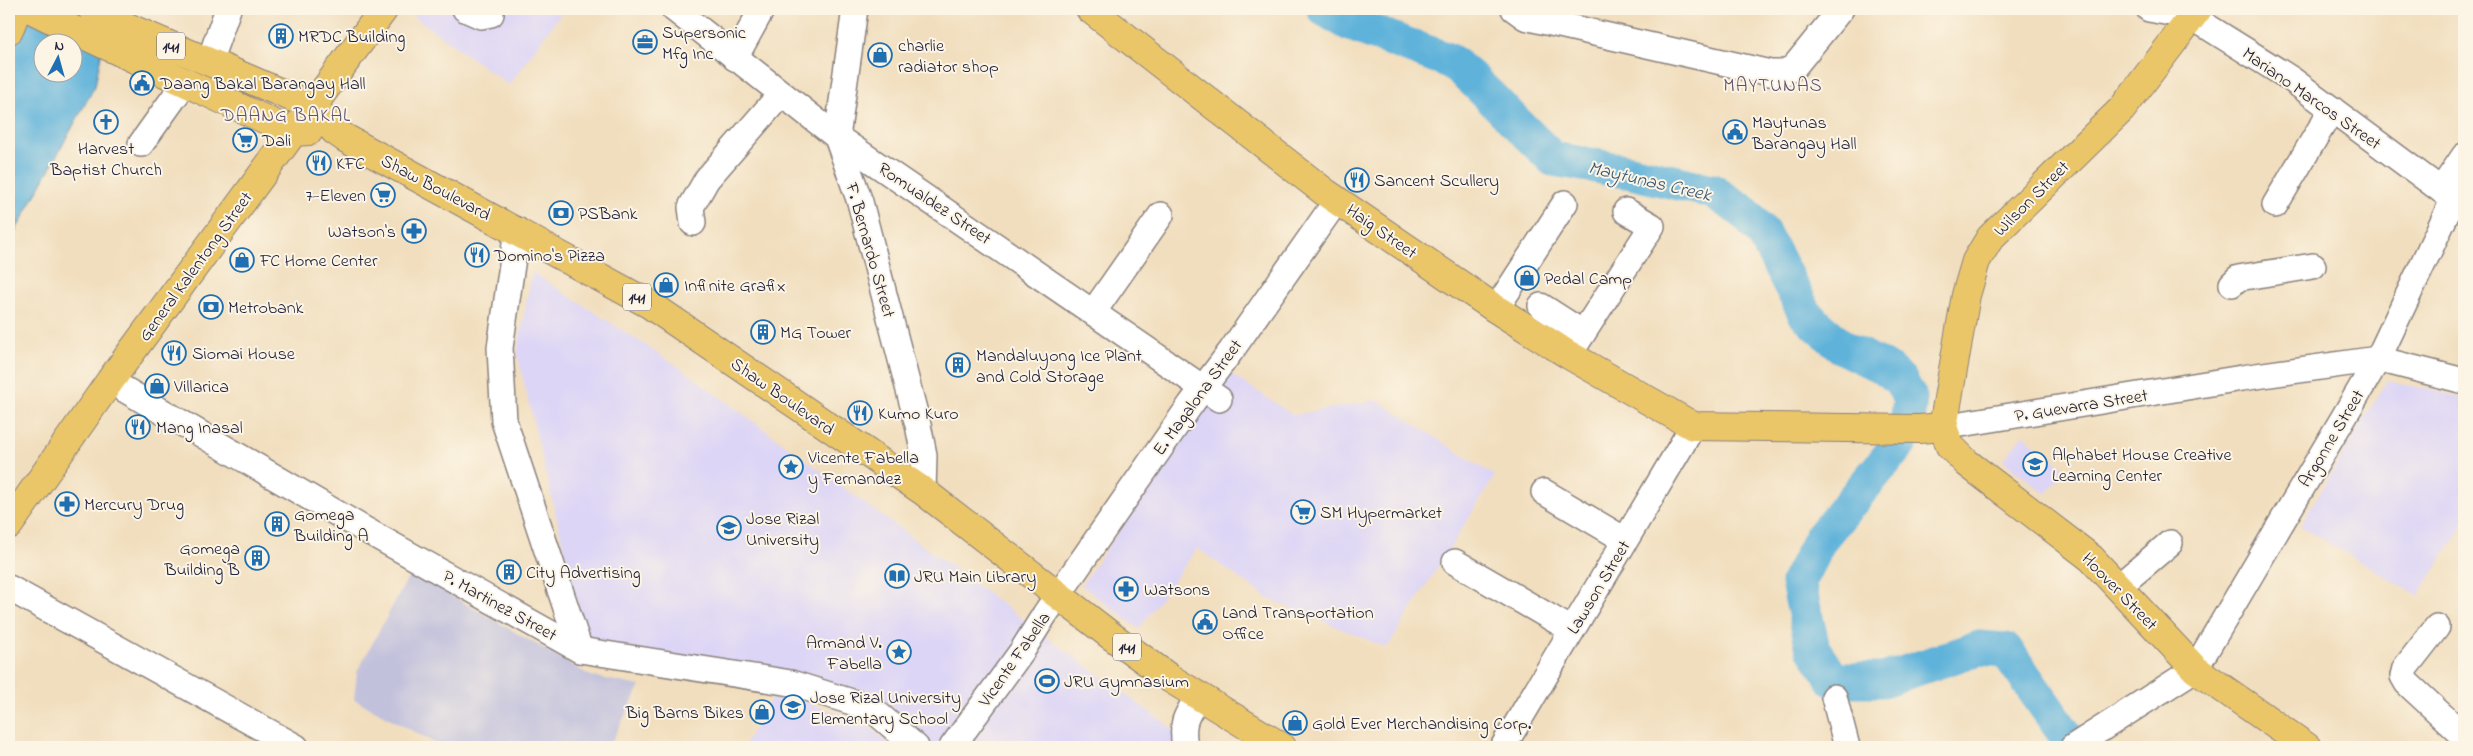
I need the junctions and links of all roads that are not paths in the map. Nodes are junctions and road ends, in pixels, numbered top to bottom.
1 (17, 9) edge
2 (31, 9) edge
3 (92, 9) edge
4 (228, 9) edge
5 (384, 9) edge
6 (465, 9) edge
7 (674, 9) edge
8 (762, 9) edge
9 (856, 9) edge
10 (1090, 9) edge
11 (1514, 9) edge
12 (1841, 9) edge
13 (2149, 9) edge
14 (2195, 13) edge
15 (491, 14) dead end
16 (9, 30) edge
17 (735, 58) junction
18 (209, 62) junction
19 (186, 81) junction
20 (781, 94) junction
21 (312, 106) junction
22 (2332, 109) junction
23 (335, 131) junction
24 (292, 132) junction
25 (837, 137) junction
26 (142, 144) dead end
27 (2464, 156) edge
28 (2453, 199) edge
29 (1337, 200) junction
30 (1565, 203) dead end
31 (2274, 205) dead end
32 (1626, 211) dead end
33 (1161, 215) dead end
34 (693, 222) dead end
35 (517, 230) junction
36 (2313, 266) dead end
37 (2232, 284) dead end
38 (1541, 306) dead end
39 (1496, 309) junction
40 (1094, 311) junction
41 (1576, 344) junction
42 (2378, 359) junction
43 (110, 381) junction
44 (2464, 381) edge
45 (1205, 401) junction
46 (1693, 426) junction
47 (1931, 428) junction
48 (923, 491) junction
49 (1544, 492) dead end
50 (9, 525) edge
51 (1625, 540) junction
52 (2170, 543) dead end
53 (1454, 562) dead end
54 (2118, 587) junction
55 (9, 588) edge
56 (1058, 595) junction
57 (2437, 627) dead end
58 (1572, 630) junction
59 (580, 650) junction
60 (2195, 669) junction
61 (1198, 697) junction
62 (1834, 697) dead end
63 (2464, 736) edge
64 (2464, 742) edge
65 (2085, 743) edge
66 (296, 747) edge
67 (916, 747) edge
68 (952, 747) edge
69 (1185, 747) edge
70 (1282, 747) edge
71 (1503, 747) edge
72 (1847, 747) edge
73 (2307, 747) edge
74 (2460, 747) edge

1 - 16 main road
2 - 19 main road, Shaw Boulevard / 141
3 - 18 main road, Shaw Boulevard / 141
4 - 18 street
5 - 21 main road, General Kalentong Street
6 - 15 street
7 - 17 street, Romualdez Street
8 - 17 street
9 - 25 street, F. Bernardo Street
10 - 29 main road, Haig Street
11 - 12 street
13 - 14 street, Mariano Marcos Street
14 - 22 street, Mariano Marcos Street
14 - 47 main road, Wilson Street
17 - 20 street, Romualdez Street
18 - 21 main road, Shaw Boulevard / 141
19 - 24 main road, Shaw Boulevard / 141
19 - 26 street
20 - 25 street, Romualdez Street
20 - 34 street
21 - 23 main road, Shaw Boulevard / 141
21 - 24 main road, General Kalentong Street
22 - 28 street, Mariano Marcos Street
22 - 31 street
23 - 24 main road, Shaw Boulevard / 141
23 - 35 main road, Shaw Boulevard / 141
24 - 43 main road, General Kalentong Street
25 - 40 street, Romualdez Street
25 - 48 street, F. Bernardo Street
27 - 28 street, Argonne Street
28 - 42 street, Argonne Street
29 - 39 main road, Haig Street
29 - 45 street, E. Magalona Street
30 - 39 street
32 - 41 street
33 - 40 street
35 - 48 main road, Shaw Boulevard / 141
35 - 59 street
36 - 37 street
38 - 41 street
39 - 41 main road, Haig Street
40 - 45 street, Romualdez Street
41 - 46 main road, Haig Street
42 - 44 street, P. Guevarra Street
42 - 47 street, P. Guevarra Street
42 - 60 street, Argonne Street
43 - 50 main road, General Kalentong Street
43 - 59 street, P. Martinez Street
45 - 56 street, E. Magalona Street
46 - 47 main road, P. Guevarra Street
46 - 51 street, Lawson Street
47 - 54 main road, Hoover Street
48 - 56 main road, Shaw Boulevard / 141
49 - 51 street
51 - 58 street, Lawson Street
52 - 54 street
53 - 58 street
54 - 60 main road, Hoover Street
55 - 66 street
56 - 61 main road, Shaw Boulevard / 141
56 - 68 street, Vicente Fabella
57 - 63 street
58 - 71 street, Lawson Street
59 - 67 street, P. Martinez Street
60 - 65 street
60 - 73 main road, Hoover Street
61 - 69 street
61 - 70 main road, Shaw Boulevard / 141
62 - 72 street
64 - 74 street

